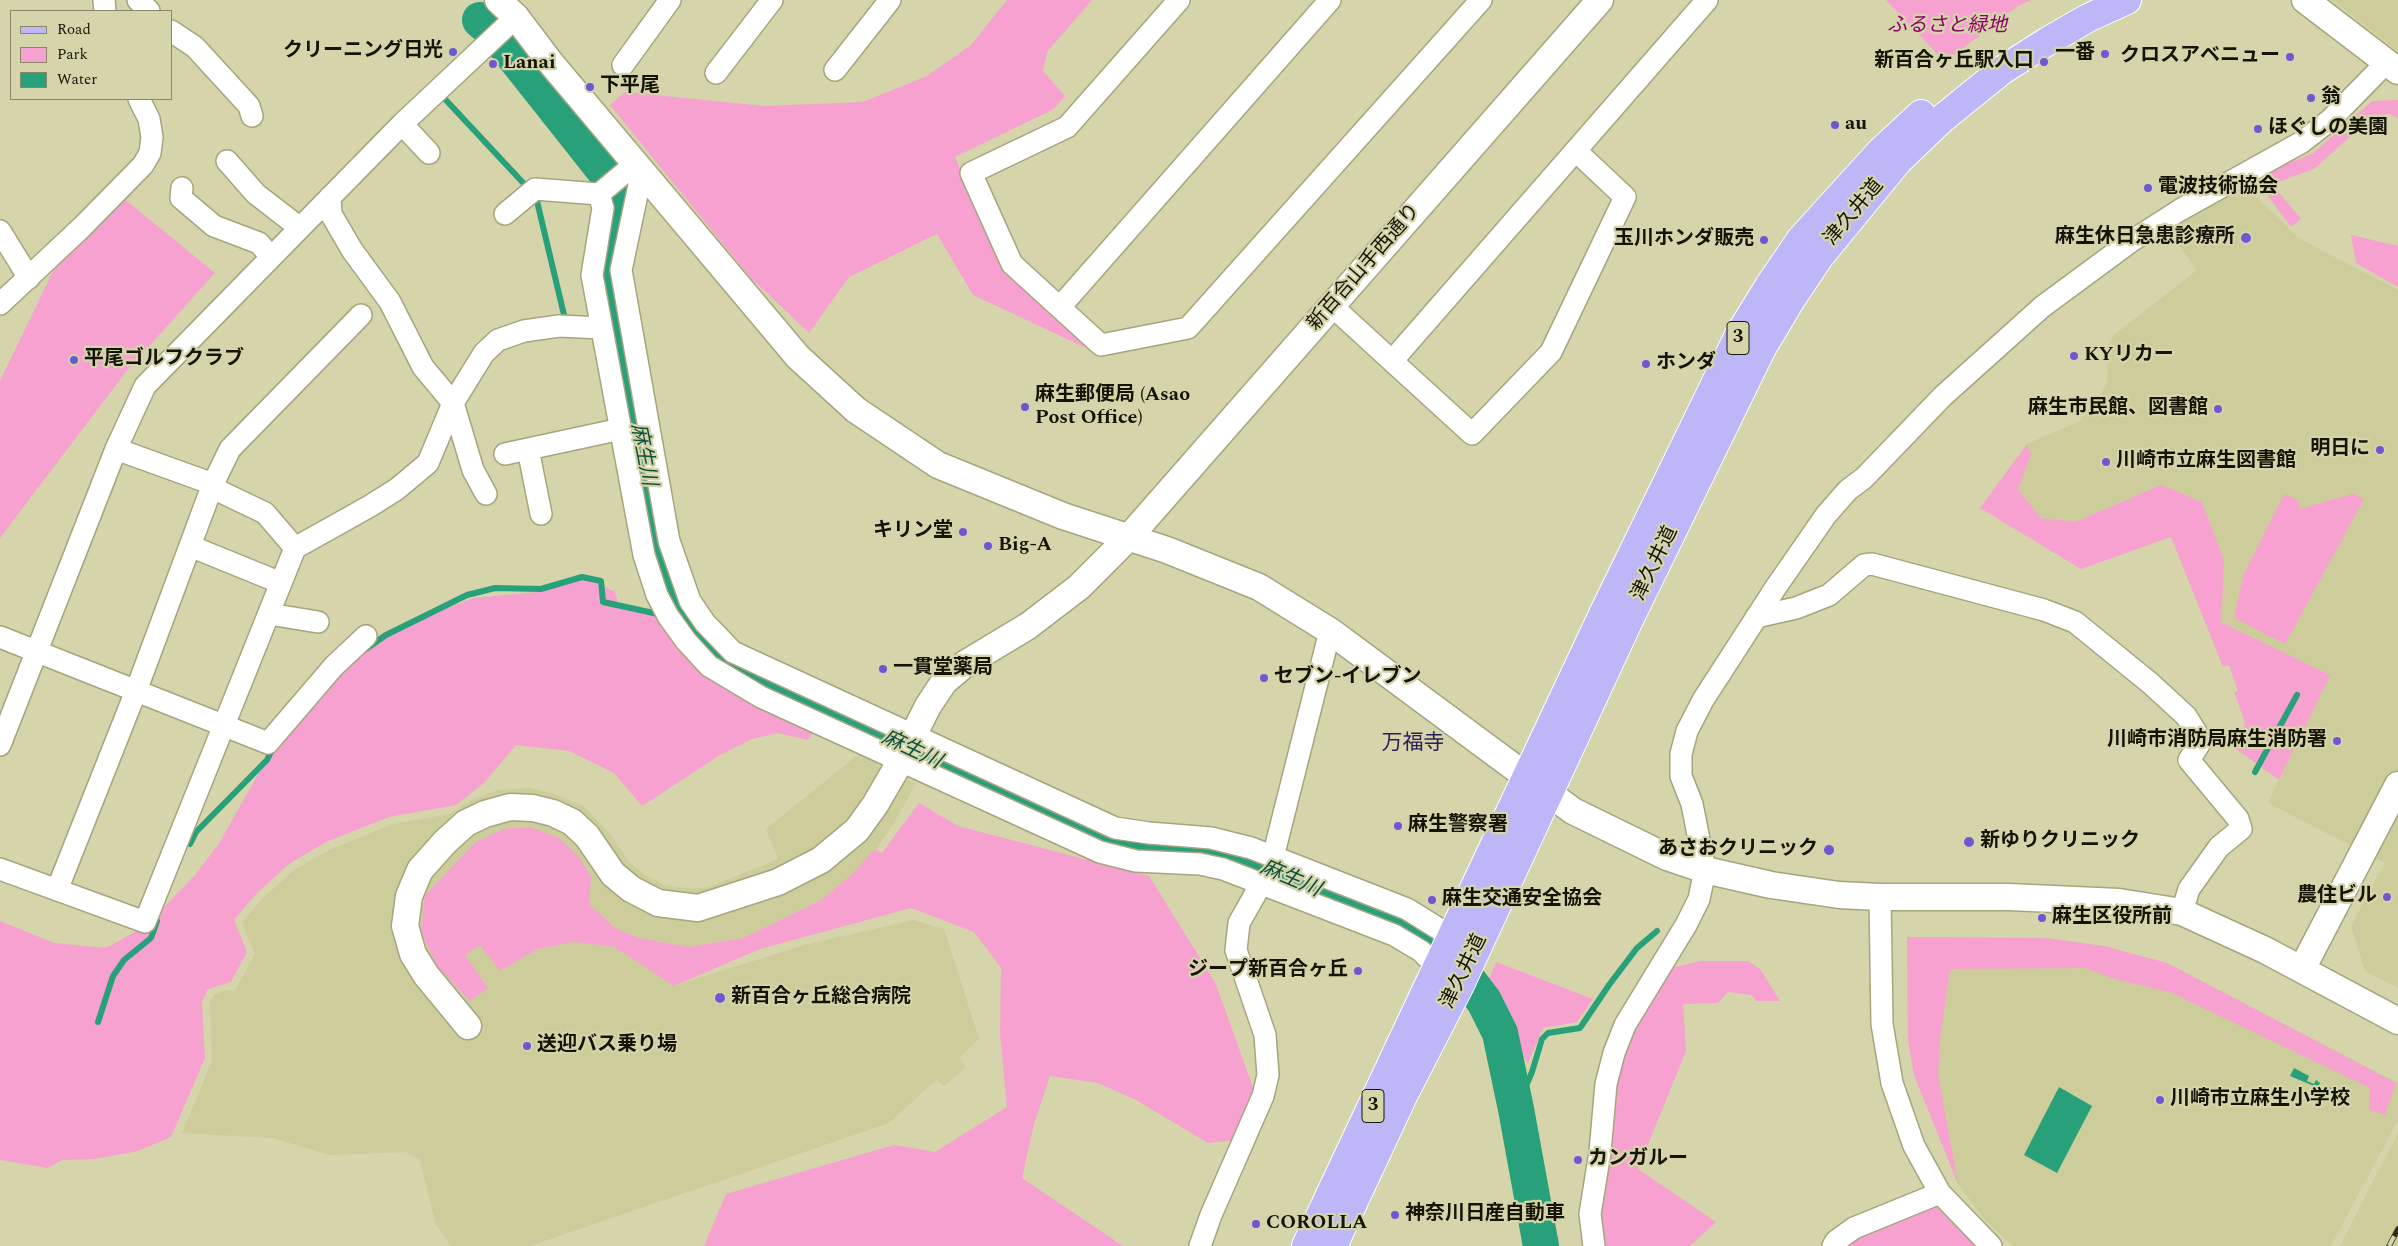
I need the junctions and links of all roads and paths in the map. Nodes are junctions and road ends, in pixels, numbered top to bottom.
1 (138, 0) edge
2 (670, 0) edge
3 (772, 0) edge
4 (890, 0) edge
5 (1179, 0) edge
6 (1330, 0) edge
7 (1480, 0) edge
8 (1600, 0) edge
9 (1708, 0) edge
10 (2081, 0) edge
11 (2127, 0) edge
12 (2305, 0) edge
13 (507, 9) edge
14 (148, 10) edge
15 (172, 32) edge
16 (623, 66) dead end
17 (2392, 68) edge
18 (836, 70) dead end
19 (716, 73) dead end
20 (139, 100) edge
21 (252, 116) dead end
22 (402, 124) junction
23 (1576, 151) junction
24 (429, 153) dead end
25 (227, 161) dead end
26 (621, 179) junction
27 (182, 188) dead end
28 (330, 197) junction
29 (505, 214) dead end
30 (300, 228) junction
31 (0, 231) edge
32 (271, 257) junction
33 (30, 278) junction
34 (0, 304) edge
35 (1332, 306) junction
36 (1060, 307) junction
37 (361, 314) dead end
38 (602, 328) junction
39 (1392, 361) junction
40 (453, 403) junction
41 (620, 429) junction
42 (116, 449) junction
43 (528, 449) junction
44 (505, 454) dead end
45 (213, 484) junction
46 (486, 494) dead end
47 (541, 514) dead end
48 (1130, 536) junction
49 (190, 546) junction
50 (296, 548) junction
51 (281, 583) junction
52 (269, 614) junction
53 (1756, 617) junction
54 (318, 622) dead end
55 (1330, 631) junction
56 (366, 636) dead end
57 (0, 637) edge
58 (36, 651) junction
59 (136, 691) junction
60 (224, 726) junction
61 (0, 745) edge
62 (907, 748) junction
63 (1537, 785) junction
64 (2398, 785) edge
65 (1273, 856) junction
66 (0, 870) edge
67 (1705, 870) junction
68 (1288, 879) junction
69 (1261, 884) junction
70 (57, 890) junction
71 (1880, 897) junction
72 (2182, 912) junction
73 (1445, 954) junction
74 (2302, 969) junction
75 (2398, 1021) edge
76 (468, 1026) dead end
77 (1940, 1193) junction
78 (1200, 1246) edge
79 (1306, 1246) edge
80 (1333, 1246) edge
81 (1594, 1246) edge
82 (1833, 1246) edge
83 (1991, 1246) edge

1 - 14 street
2 - 16 street
3 - 19 street
4 - 18 street
5 - 36 street
6 - 36 street
7 - 36 street
8 - 35 street, 新百合山手西通り
9 - 23 street
10 - 63 main road, 津久井道 / 3
11 - 63 main road, 津久井道 / 3
12 - 17 street
13 - 22 street
13 - 26 street
15 - 21 street
17 - 53 street
20 - 33 street
22 - 24 street
22 - 28 street
23 - 39 street
23 - 39 street
25 - 30 street
26 - 29 street
26 - 38 street
26 - 48 street
26 - 62 street
27 - 32 street
28 - 30 street
28 - 40 street
30 - 32 street
31 - 33 street
32 - 42 street
33 - 34 street
35 - 39 street
35 - 48 street, 新百合山手西通り
37 - 45 street
38 - 40 street
38 - 41 street
40 - 46 street
40 - 50 street
41 - 43 street
41 - 62 street
42 - 45 street
42 - 58 street
43 - 44 street
43 - 47 street
45 - 49 street
45 - 50 street
48 - 55 street
48 - 62 street, 新百合山手西通り
49 - 51 street
49 - 59 street
50 - 51 street
51 - 52 street
52 - 54 street
52 - 60 street
53 - 67 street
53 - 72 street
55 - 63 street
55 - 65 street
56 - 60 street
57 - 58 street
58 - 59 street
58 - 61 street
59 - 60 street
59 - 70 street
60 - 70 street
62 - 65 street
62 - 69 street
62 - 76 street, 新百合山手西通り
63 - 67 street
63 - 73 main road, 津久井道 / 3
63 - 80 main road, 津久井道 / 3
64 - 74 street
65 - 68 street
66 - 70 street
67 - 71 street
67 - 81 street
68 - 69 street
68 - 73 street
68 - 73 street
69 - 78 street
71 - 72 street
71 - 77 street
72 - 74 street
73 - 79 main road, 津久井道 / 3
74 - 75 street
77 - 82 street
77 - 83 street

